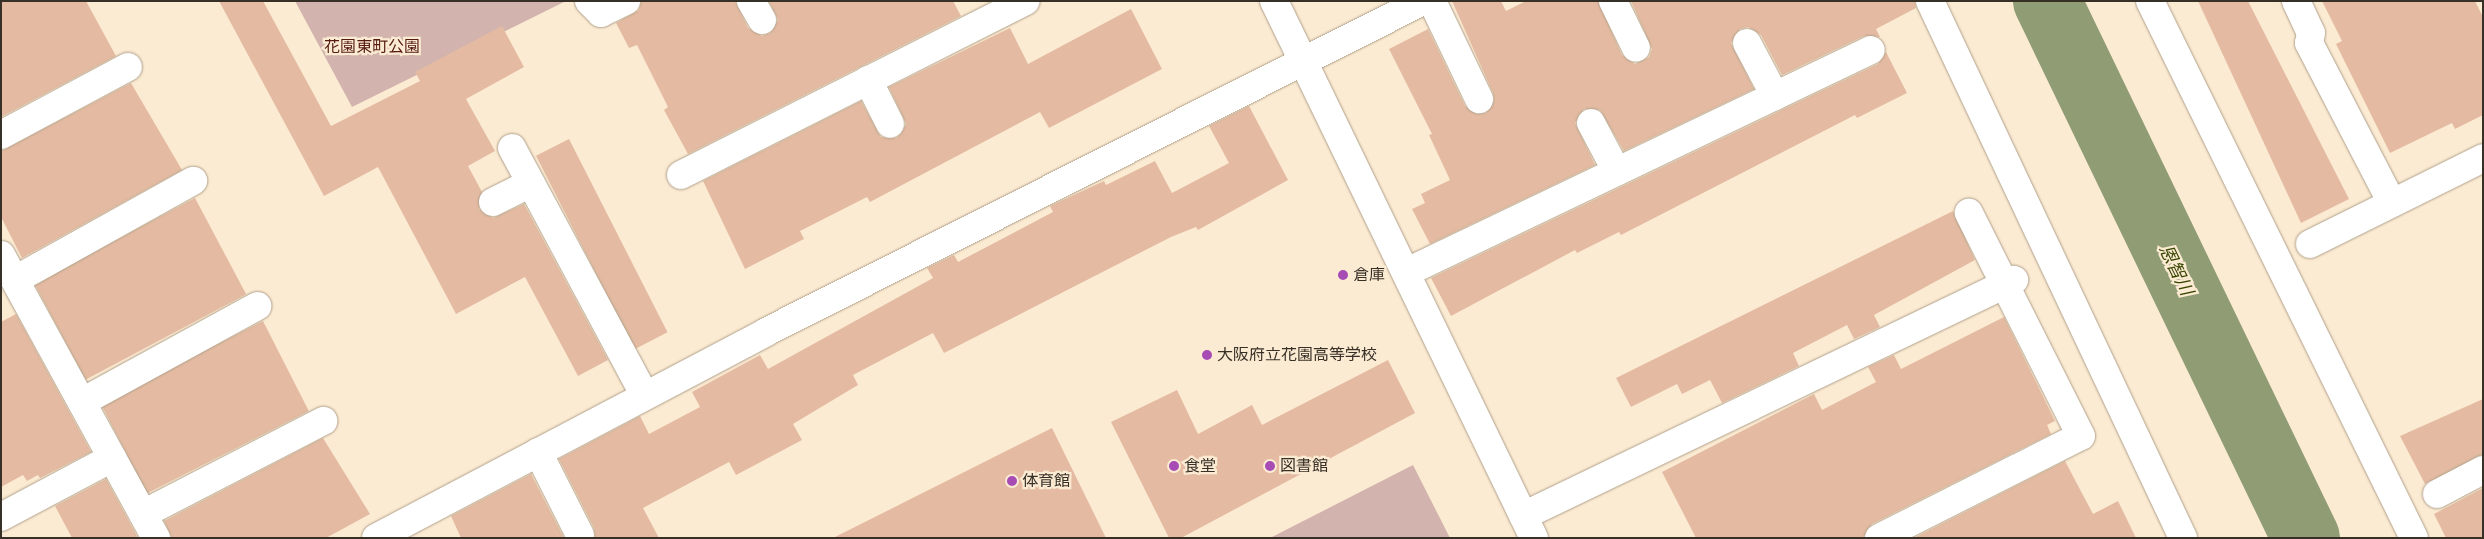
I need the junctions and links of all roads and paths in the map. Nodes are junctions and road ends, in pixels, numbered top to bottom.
1 (589, 1) edge
2 (626, 1) edge
3 (1025, 1) edge
4 (1274, 1) edge
5 (1424, 1) edge
6 (1432, 1) edge
7 (1613, 1) edge
8 (1930, 1) edge
9 (2150, 1) edge
10 (2296, 1) edge
11 (1747, 43) dead end
12 (1636, 48) dead end
13 (1872, 50) dead end
14 (1304, 62) junction
15 (128, 67) dead end
16 (868, 80) junction
17 (1775, 96) junction
18 (1479, 99) dead end
19 (1591, 123) dead end
20 (890, 124) dead end
21 (1, 135) edge
22 (512, 148) dead end
23 (2483, 158) edge
24 (1616, 172) junction
25 (681, 175) dead end
26 (193, 180) dead end
27 (531, 183) junction
28 (493, 202) dead end
29 (2392, 203) junction
30 (1969, 213) dead end
31 (2310, 244) dead end
32 (1, 255) edge
33 (1407, 272) junction
34 (15, 280) junction
35 (2009, 282) junction
36 (256, 306) dead end
37 (645, 396) junction
38 (82, 402) junction
39 (323, 421) dead end
40 (538, 452) junction
41 (112, 458) junction
42 (2483, 470) edge
43 (2437, 494) dead end
44 (143, 514) junction
45 (1, 517) edge
46 (1528, 527) edge
47 (580, 535) dead end
48 (156, 538) edge
49 (376, 538) edge
50 (1879, 538) edge
51 (2183, 538) edge
52 (2414, 538) edge

1 - 2 street
3 - 16 street
4 - 14 street
5 - 14 street
6 - 18 street
7 - 12 street
8 - 51 street
9 - 52 street
10 - 29 street
11 - 17 street
13 - 17 street
14 - 33 street
14 - 37 street
15 - 21 street
16 - 20 street
16 - 25 street
17 - 24 street
19 - 24 street
22 - 27 street
23 - 29 street
24 - 33 street
26 - 34 street
27 - 28 street
27 - 37 street
29 - 31 street
30 - 35 street
32 - 34 street
33 - 46 street
34 - 38 street
35 - 46 street
35 - 50 street
36 - 38 street
37 - 40 street
38 - 41 street
39 - 44 street
40 - 47 street
40 - 49 street
41 - 44 street
41 - 45 street
42 - 43 street
44 - 48 street

